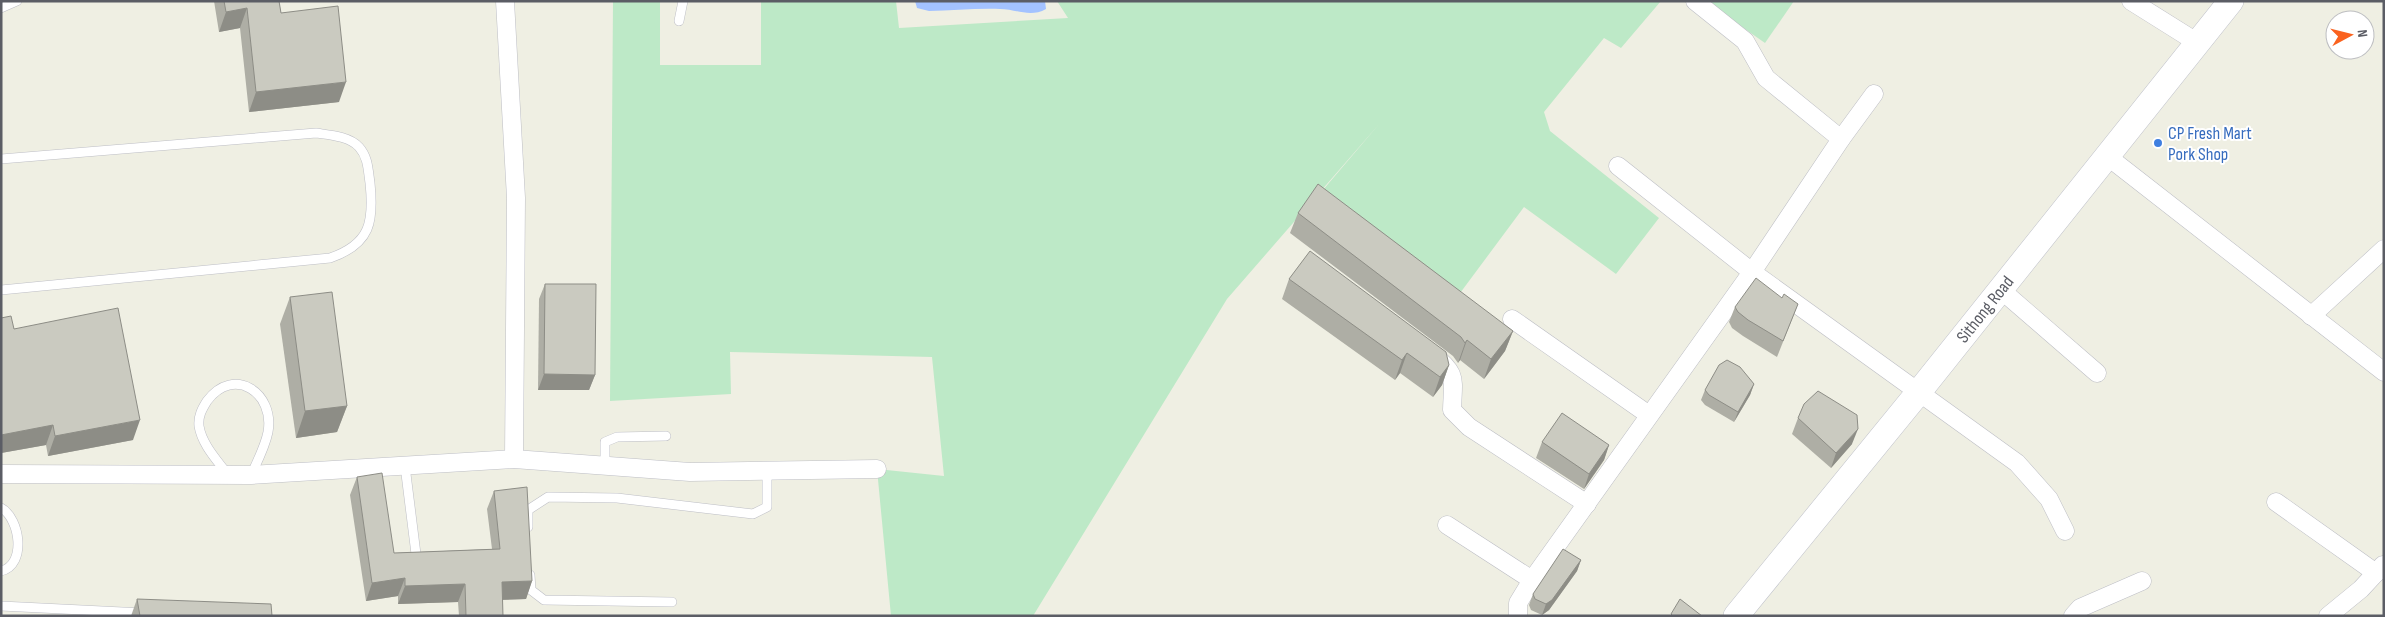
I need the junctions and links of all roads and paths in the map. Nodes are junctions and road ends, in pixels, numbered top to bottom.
1 (17, 1) edge
2 (505, 1) edge
3 (682, 1) edge
4 (1695, 1) edge
5 (2131, 1) edge
6 (2231, 1) edge
7 (1, 8) edge
8 (679, 21) dead end
9 (2198, 43) junction
10 (1874, 94) dead end
11 (1841, 139) junction
12 (2107, 156) junction
13 (1, 159) edge
14 (1618, 166) dead end
15 (2384, 249) edge
16 (1752, 272) junction
17 (2000, 289) junction
18 (1, 290) edge
19 (2311, 316) junction
20 (1512, 319) dead end
21 (1416, 342) edge
22 (2384, 372) edge
23 (2097, 373) dead end
24 (1918, 393) junction
25 (1649, 415) junction
26 (666, 436) dead end
27 (514, 459) junction
28 (605, 464) junction
29 (405, 466) junction
30 (876, 469) dead end
31 (767, 470) junction
32 (1, 474) edge
33 (251, 475) junction
34 (228, 476) junction
35 (2276, 502) dead end
36 (1587, 504) junction
37 (1, 508) edge
38 (1447, 524) dead end
39 (2065, 531) dead end
40 (528, 538) edge
41 (417, 565) edge
42 (529, 565) edge
43 (2380, 569) edge
44 (1, 571) edge
45 (1532, 580) junction
46 (2142, 581) dead end
47 (672, 602) dead end
48 (1, 606) edge
49 (149, 613) edge
50 (1518, 616) edge
51 (1736, 616) edge
52 (2073, 616) edge
53 (2328, 616) edge

1 - 7 lane
2 - 27 street
3 - 8 lane
4 - 11 street
5 - 9 street
6 - 9 main road, Sithong Road
9 - 12 main road, Sithong Road
10 - 11 street
11 - 16 street
12 - 17 main road, Sithong Road
12 - 19 street
13 - 18 lane
14 - 16 street
15 - 19 street
16 - 24 street
16 - 25 street
17 - 23 street
17 - 24 main road, Sithong Road
19 - 22 street
20 - 25 street
21 - 36 street
24 - 39 street
24 - 51 main road, Sithong Road
25 - 36 street
26 - 28 lane
27 - 28 street
27 - 29 street
28 - 31 street
29 - 33 street
29 - 41 lane
30 - 31 street
31 - 40 lane
32 - 34 street
33 - 34 street
33 - 34 lane
35 - 43 street
36 - 45 street
37 - 44 lane
38 - 45 street
42 - 47 lane
43 - 53 street
45 - 50 street
46 - 52 street
48 - 49 lane

